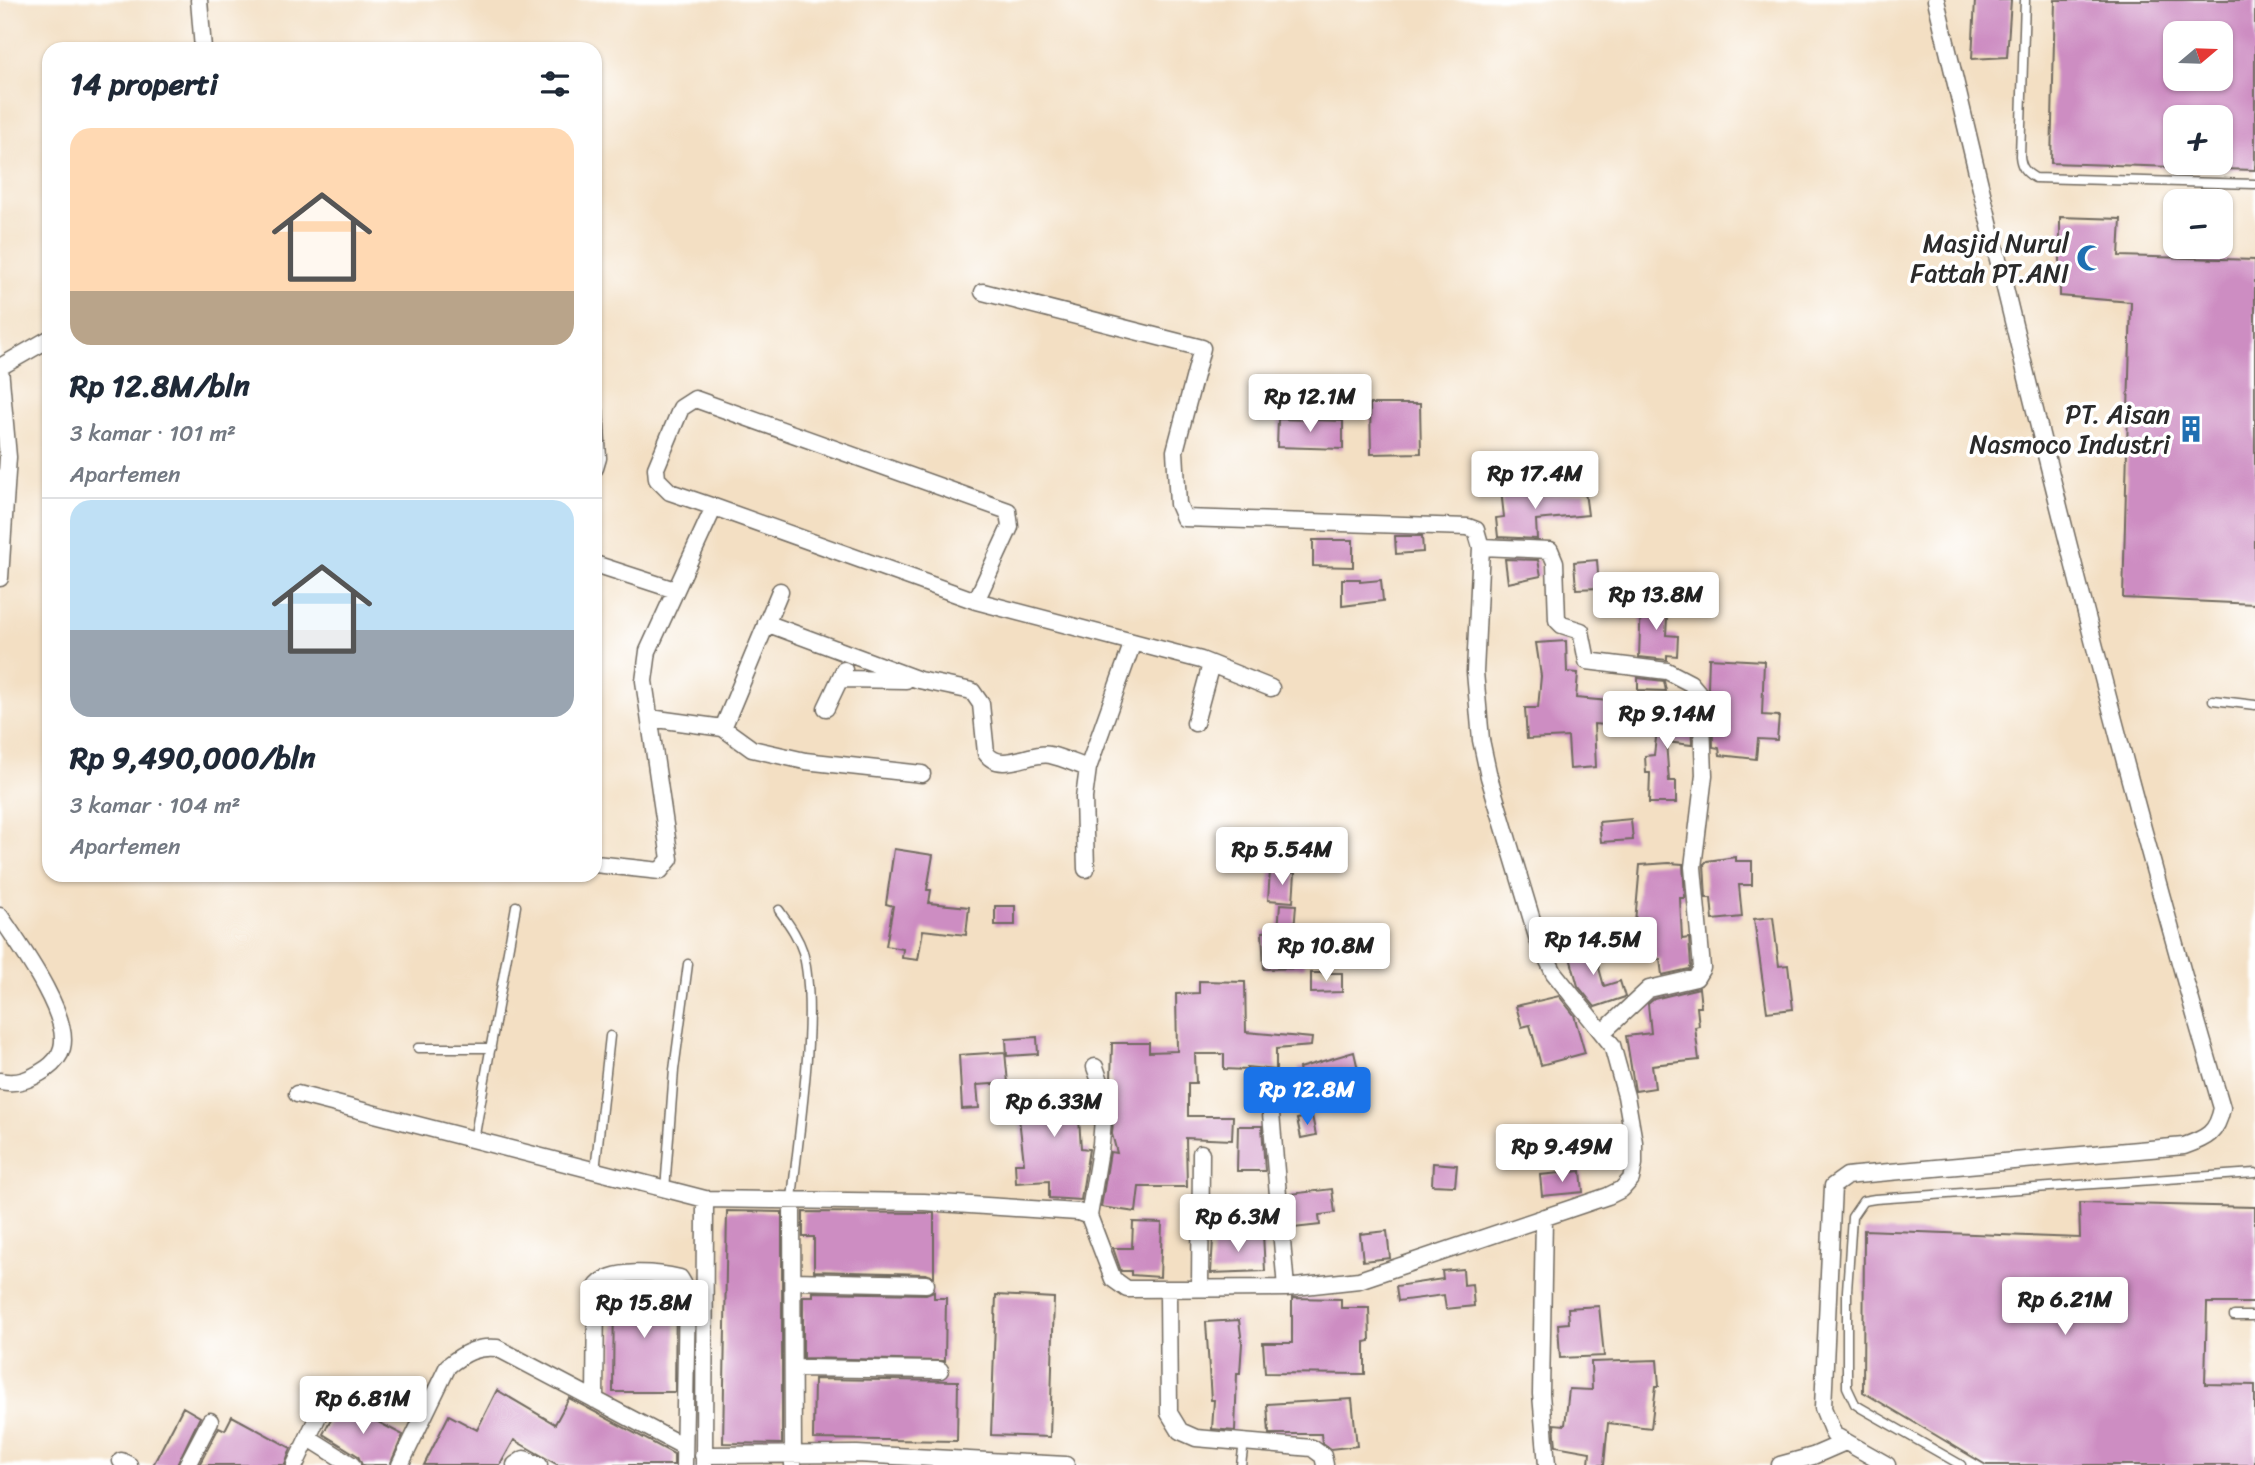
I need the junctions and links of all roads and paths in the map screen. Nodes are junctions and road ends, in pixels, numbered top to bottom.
1 (199, 0) edge
2 (1936, 0) edge
3 (2025, 0) edge
4 (202, 42) edge
5 (2255, 184) edge
6 (983, 292) dead end
7 (42, 343) edge
8 (0, 368) edge
9 (714, 507) junction
10 (1481, 547) junction
11 (602, 566) edge
12 (0, 578) edge
13 (676, 590) junction
14 (780, 591) dead end
15 (976, 601) junction
16 (766, 623) junction
17 (1133, 642) junction
18 (851, 655) junction
19 (1211, 664) junction
20 (840, 679) junction
21 (919, 680) junction
22 (1271, 688) dead end
23 (2213, 700) dead end
24 (2255, 705) edge
25 (826, 708) dead end
26 (650, 718) junction
27 (1195, 723) dead end
28 (723, 728) junction
29 (1088, 768) junction
30 (922, 774) dead end
31 (602, 865) edge
32 (1086, 869) dead end
33 (516, 906) dead end
34 (779, 910) dead end
35 (0, 916) edge
36 (688, 964) dead end
37 (1604, 1031) junction
38 (610, 1036) dead end
39 (418, 1048) dead end
40 (491, 1048) junction
41 (1095, 1067) dead end
42 (0, 1081) edge
43 (1269, 1090) dead end
44 (296, 1094) dead end
45 (474, 1140) junction
46 (1201, 1153) dead end
47 (595, 1171) junction
48 (2255, 1173) edge
49 (665, 1189) junction
50 (705, 1199) junction
51 (792, 1200) junction
52 (1089, 1216) junction
53 (1545, 1217) junction
54 (793, 1281) junction
55 (926, 1284) dead end
56 (1286, 1288) junction
57 (1200, 1289) junction
58 (1168, 1291) junction
59 (2234, 1316) dead end
60 (2255, 1316) edge
61 (794, 1368) junction
62 (940, 1370) dead end
63 (327, 1397) dead end
64 (595, 1400) junction
65 (210, 1421) dead end
66 (309, 1438) junction
67 (1244, 1442) junction
68 (1843, 1443) junction
69 (683, 1446) junction
70 (793, 1459) edge
71 (703, 1460) edge
72 (187, 1465) edge
73 (295, 1465) edge
74 (352, 1465) edge
75 (400, 1465) edge
76 (515, 1465) edge
77 (539, 1465) edge
78 (684, 1465) edge
79 (1066, 1465) edge
80 (1241, 1465) edge
81 (1325, 1465) edge
82 (1548, 1465) edge
83 (1780, 1465) edge
84 (1887, 1465) edge
85 (1961, 1465) edge

1 - 4 street
2 - 68 street
3 - 5 lane
6 - 10 street
7 - 8 street
8 - 12 street
9 - 13 street
9 - 15 street
9 - 15 street
10 - 37 street
10 - 37 street
11 - 13 street
13 - 26 street
14 - 16 street
15 - 17 street
16 - 18 street
16 - 28 street
17 - 19 street
17 - 29 street
18 - 20 street
18 - 21 street
19 - 22 street
19 - 27 street
20 - 21 street
20 - 25 street
21 - 29 street
23 - 24 lane
26 - 28 street
26 - 31 street
28 - 30 street
29 - 32 street
33 - 40 lane
34 - 51 lane
35 - 42 street
36 - 49 lane
37 - 53 street
38 - 47 lane
39 - 40 lane
40 - 45 lane
41 - 52 street
43 - 56 street
44 - 45 street
45 - 47 street
46 - 57 street
47 - 49 street
48 - 85 lane
49 - 50 street
50 - 51 street
50 - 71 street
51 - 52 street
51 - 54 street
52 - 58 street
53 - 56 street
53 - 82 street
54 - 55 street
54 - 61 street
56 - 57 street
57 - 58 street
58 - 67 street
59 - 60 lane
61 - 62 street
61 - 70 street
63 - 66 street
64 - 69 street
64 - 69 street
64 - 75 street
65 - 72 street
66 - 73 street
66 - 74 street
67 - 80 lane
67 - 81 street
68 - 83 street
68 - 84 street
69 - 78 street
70 - 71 street
70 - 79 street
76 - 77 street

